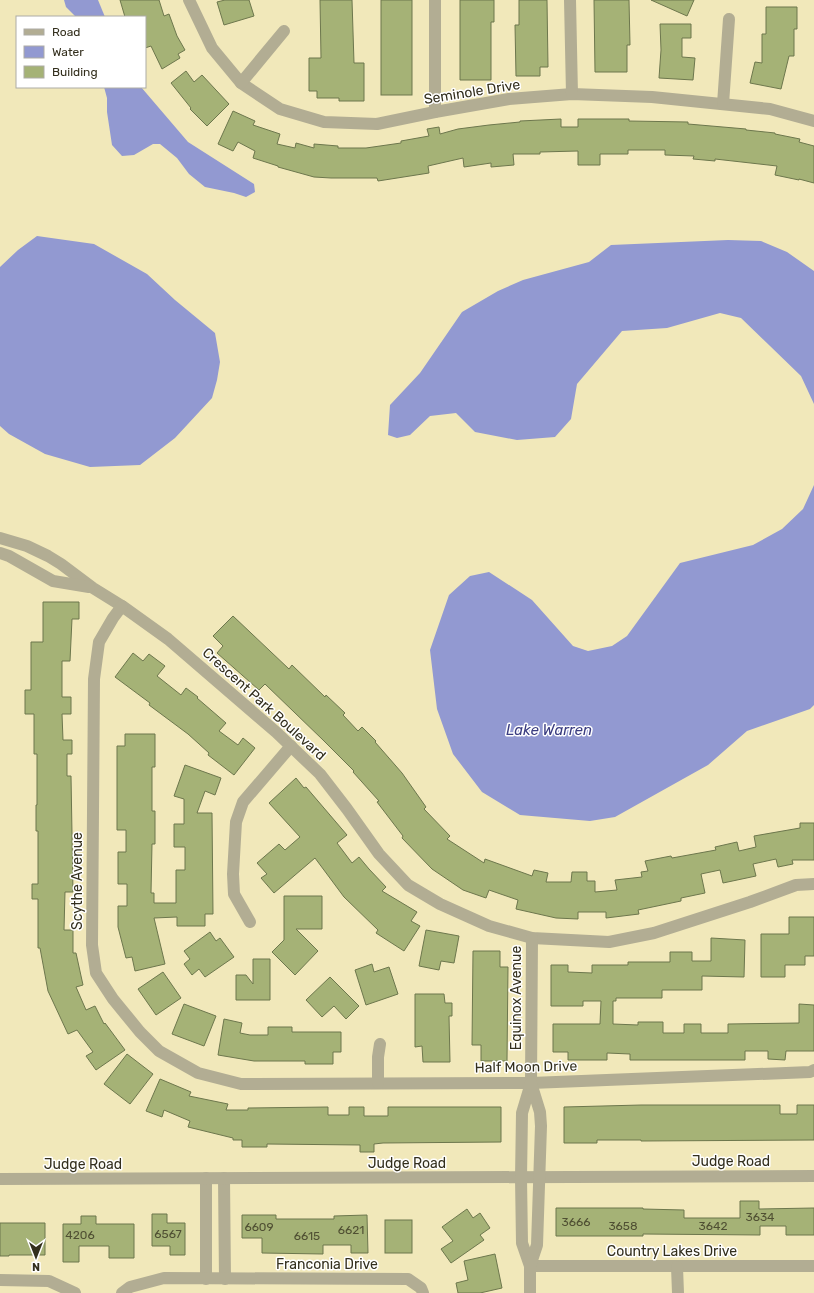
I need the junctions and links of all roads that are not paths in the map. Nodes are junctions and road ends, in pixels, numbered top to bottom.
1 (189, 0) edge
2 (435, 0) edge
3 (570, 0) edge
4 (729, 19) dead end
5 (284, 31) dead end
6 (241, 83) junction
7 (572, 94) junction
8 (723, 104) junction
9 (435, 112) junction
10 (814, 121) edge
11 (0, 538) edge
12 (0, 553) edge
13 (48, 556) junction
14 (39, 573) junction
15 (93, 588) junction
16 (122, 606) junction
17 (291, 746) junction
18 (814, 884) edge
19 (250, 922) dead end
20 (532, 938) junction
21 (380, 1044) dead end
22 (812, 1071) edge
23 (378, 1083) junction
24 (531, 1083) junction
25 (241, 1084) joint
26 (522, 1126) junction
27 (541, 1126) junction
28 (814, 1176) edge
29 (206, 1178) junction
30 (224, 1178) junction
31 (521, 1178) junction
32 (539, 1178) junction
33 (0, 1179) edge
34 (225, 1236) junction
35 (206, 1237) junction
36 (530, 1266) junction
37 (814, 1266) edge
38 (677, 1267) junction
39 (206, 1279) junction
40 (225, 1279) junction
41 (0, 1280) edge
42 (75, 1293) edge
43 (122, 1293) edge
44 (423, 1293) edge
45 (530, 1293) edge
46 (678, 1293) edge

1 - 6 street, Seminole Drive
2 - 9 street
3 - 7 street
4 - 8 street
5 - 6 street
6 - 9 street, Seminole Drive
7 - 8 street, Seminole Drive
7 - 9 street, Seminole Drive
8 - 10 street, Seminole Drive
11 - 13 street, Crescent Park Boulevard
12 - 14 street, Crescent Park Boulevard
13 - 14 street
13 - 15 street, Crescent Park Boulevard
14 - 15 street, Crescent Park Boulevard
15 - 16 street, Crescent Park Boulevard
16 - 17 street, Crescent Park Boulevard
16 - 25 street, Scythe Avenue
17 - 19 street
17 - 20 street, Crescent Park Boulevard
18 - 20 street, Crescent Park Boulevard
20 - 24 street, Equinox Avenue
21 - 23 street
22 - 24 street, Half Moon Drive
23 - 24 street, Half Moon Drive
23 - 25 street, Half Moon Drive
24 - 26 street, Equinox Avenue
24 - 27 street, Equinox Avenue
26 - 27 street
26 - 31 street, Equinox Avenue
27 - 32 street, Equinox Avenue
28 - 32 street, Judge Road
29 - 30 street, Judge Road
29 - 33 street, Judge Road
29 - 35 street
30 - 31 street, Judge Road
30 - 34 street
31 - 32 street, Judge Road
31 - 36 street, Equinox Avenue
32 - 36 street, Equinox Avenue
34 - 35 street
34 - 40 street
35 - 39 street
36 - 38 street, Country Lakes Drive
36 - 45 street
37 - 38 street, Country Lakes Drive
38 - 46 street
39 - 40 street, Franconia Drive
39 - 43 street, Franconia Drive
40 - 44 street, Franconia Drive
41 - 42 street

